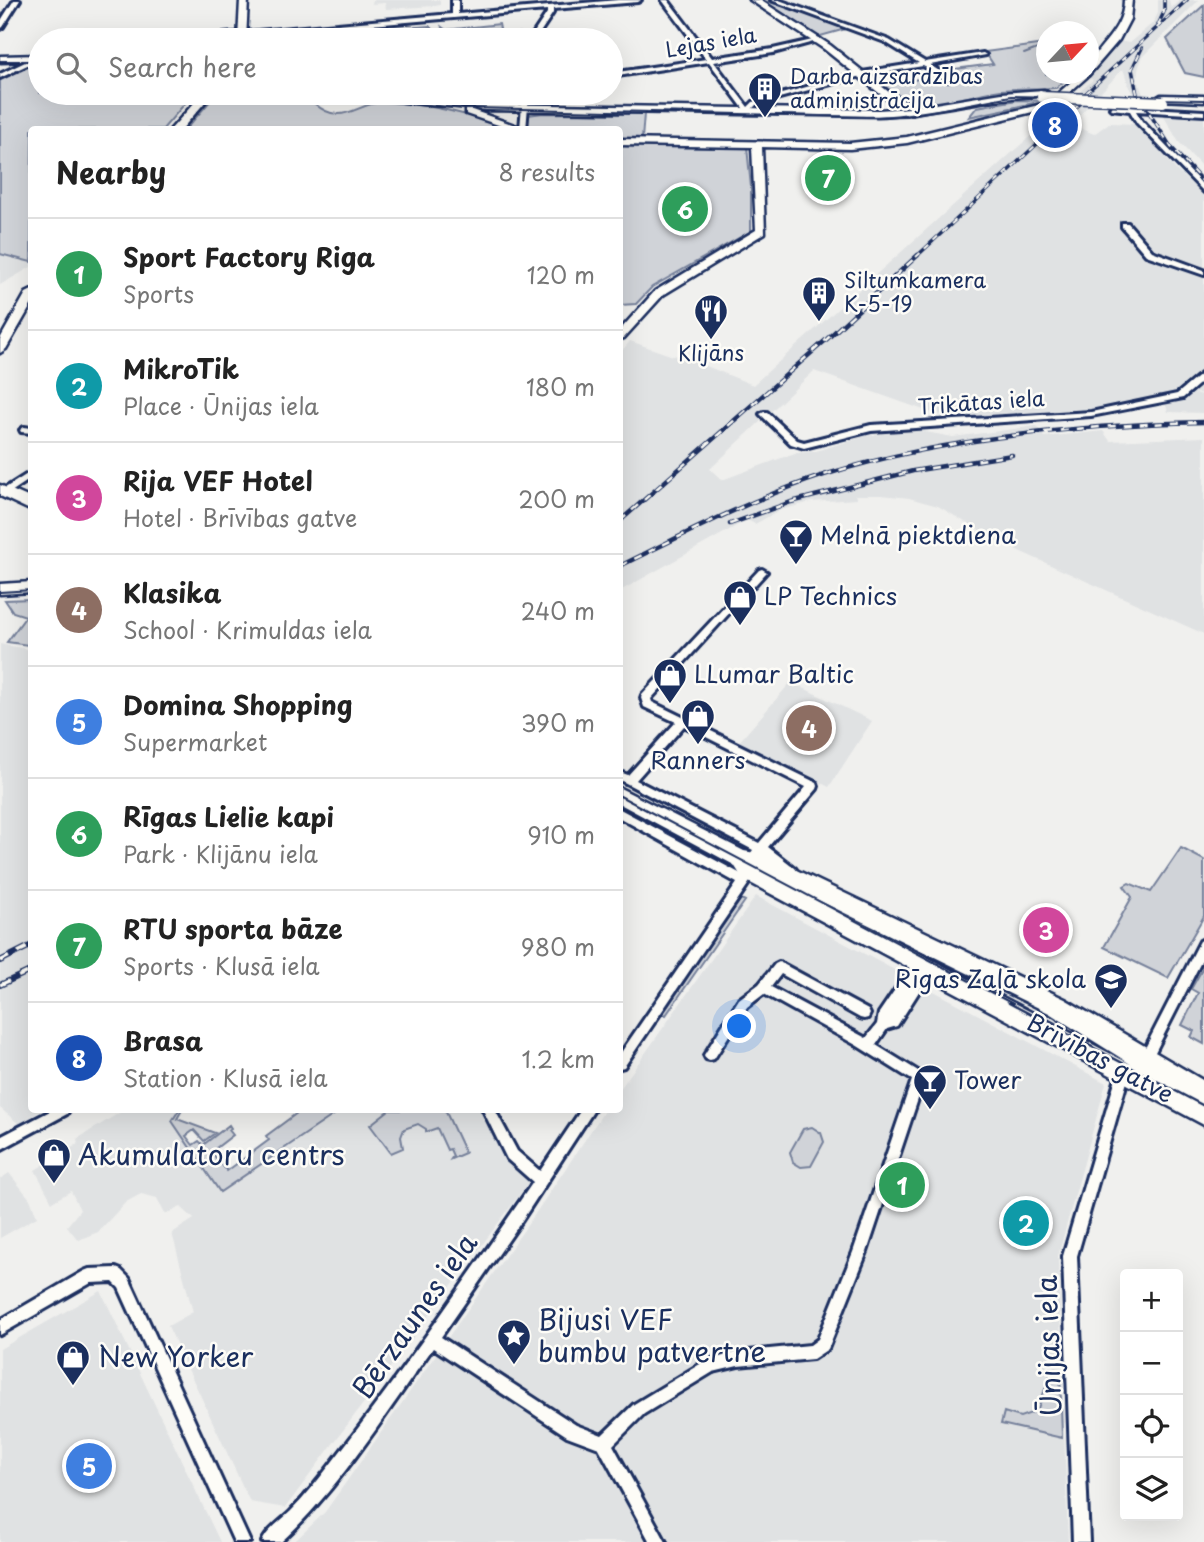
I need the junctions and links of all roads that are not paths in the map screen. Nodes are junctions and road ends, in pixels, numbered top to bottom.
1 (17, 0) edge
2 (244, 0) edge
3 (454, 0) edge
4 (638, 0) edge
5 (665, 0) edge
6 (754, 0) edge
7 (774, 0) edge
8 (1128, 0) edge
9 (583, 2) edge
10 (550, 8) junction
11 (455, 16) junction
12 (0, 27) edge
13 (243, 28) edge
14 (334, 28) edge
15 (540, 28) edge
16 (815, 40) junction
17 (983, 55) dead end
18 (1099, 57) edge
19 (28, 58) edge
20 (0, 59) edge
21 (710, 60) junction
22 (28, 63) edge
23 (925, 64) junction
24 (623, 73) edge
25 (860, 74) junction
26 (0, 76) edge
27 (948, 79) dead end
28 (1074, 84) edge
29 (1043, 95) junction
30 (1204, 101) edge
31 (953, 104) junction
32 (197, 105) edge
33 (455, 105) joint
34 (526, 107) junction
35 (935, 107) junction
36 (1113, 108) dead end
37 (1132, 109) junction
38 (748, 111) junction
39 (963, 111) junction
40 (1204, 113) edge
41 (978, 123) junction
42 (179, 126) edge
43 (513, 126) edge
44 (523, 126) edge
45 (945, 131) junction
46 (623, 142) edge
47 (757, 144) junction
48 (1204, 190) edge
49 (1125, 225) dead end
50 (1204, 273) edge
51 (28, 300) edge
52 (623, 329) edge
53 (0, 349) edge
54 (1204, 376) edge
55 (764, 414) dead end
56 (28, 476) edge
57 (2, 491) edge
58 (28, 504) edge
59 (762, 572) dead end
60 (28, 587) edge
61 (0, 589) edge
62 (682, 722) junction
63 (623, 784) edge
64 (623, 814) edge
65 (750, 864) junction
66 (1204, 944) edge
67 (924, 965) junction
68 (763, 988) junction
69 (864, 1014) dead end
70 (868, 1046) junction
71 (709, 1055) dead end
72 (623, 1058) edge
73 (1145, 1060) junction
74 (1124, 1071) junction
75 (1204, 1093) edge
76 (57, 1113) edge
77 (491, 1113) edge
78 (586, 1113) edge
79 (1204, 1114) edge
80 (0, 1144) edge
81 (540, 1180) junction
82 (0, 1328) edge
83 (431, 1339) junction
84 (604, 1443) junction
85 (243, 1542) edge
86 (270, 1542) edge
87 (658, 1542) edge
88 (1081, 1542) edge

1 - 12 street
2 - 13 street
3 - 11 street
4 - 9 street
5 - 21 street
6 - 16 street
7 - 23 street
8 - 18 street
9 - 10 street
10 - 11 street
10 - 15 street
11 - 14 street
16 - 21 street, Lejas iela
16 - 25 street
17 - 23 street
19 - 20 street
21 - 24 street, Lejas iela
21 - 38 street
22 - 26 street
23 - 25 street
23 - 27 street
25 - 35 street
25 - 38 street
28 - 41 street
29 - 30 street, bridge
29 - 31 street
29 - 39 street
31 - 35 street
31 - 39 street
32 - 42 street
33 - 34 street
33 - 43 street
34 - 38 street
34 - 44 street
35 - 38 street
36 - 37 street
37 - 40 street
37 - 48 street
39 - 41 street
39 - 45 street
41 - 45 street
45 - 47 street
46 - 47 street
47 - 52 street
49 - 50 street
51 - 53 street
54 - 55 street, Trikātas iela
56 - 57 street
57 - 58 highway
59 - 62 street
60 - 61 street
62 - 63 street
62 - 65 street
63 - 65 highway, Brīvības gatve
64 - 65 street, Brīvības gatve
65 - 67 highway, Brīvības gatve
65 - 72 street
65 - 73 highway, Brīvības gatve
66 - 73 street
67 - 70 street
67 - 74 highway, Brīvības gatve
68 - 69 street
68 - 70 street
68 - 71 street
70 - 84 street
73 - 75 highway, Brīvības gatve
74 - 79 highway, Brīvības gatve
74 - 88 street, Ūnijas iela
76 - 80 street
77 - 81 street
78 - 81 street, Bērzaunes iela
81 - 83 street, Bērzaunes iela
82 - 85 street
83 - 84 street
83 - 86 street, Bērzaunes iela
84 - 87 street

